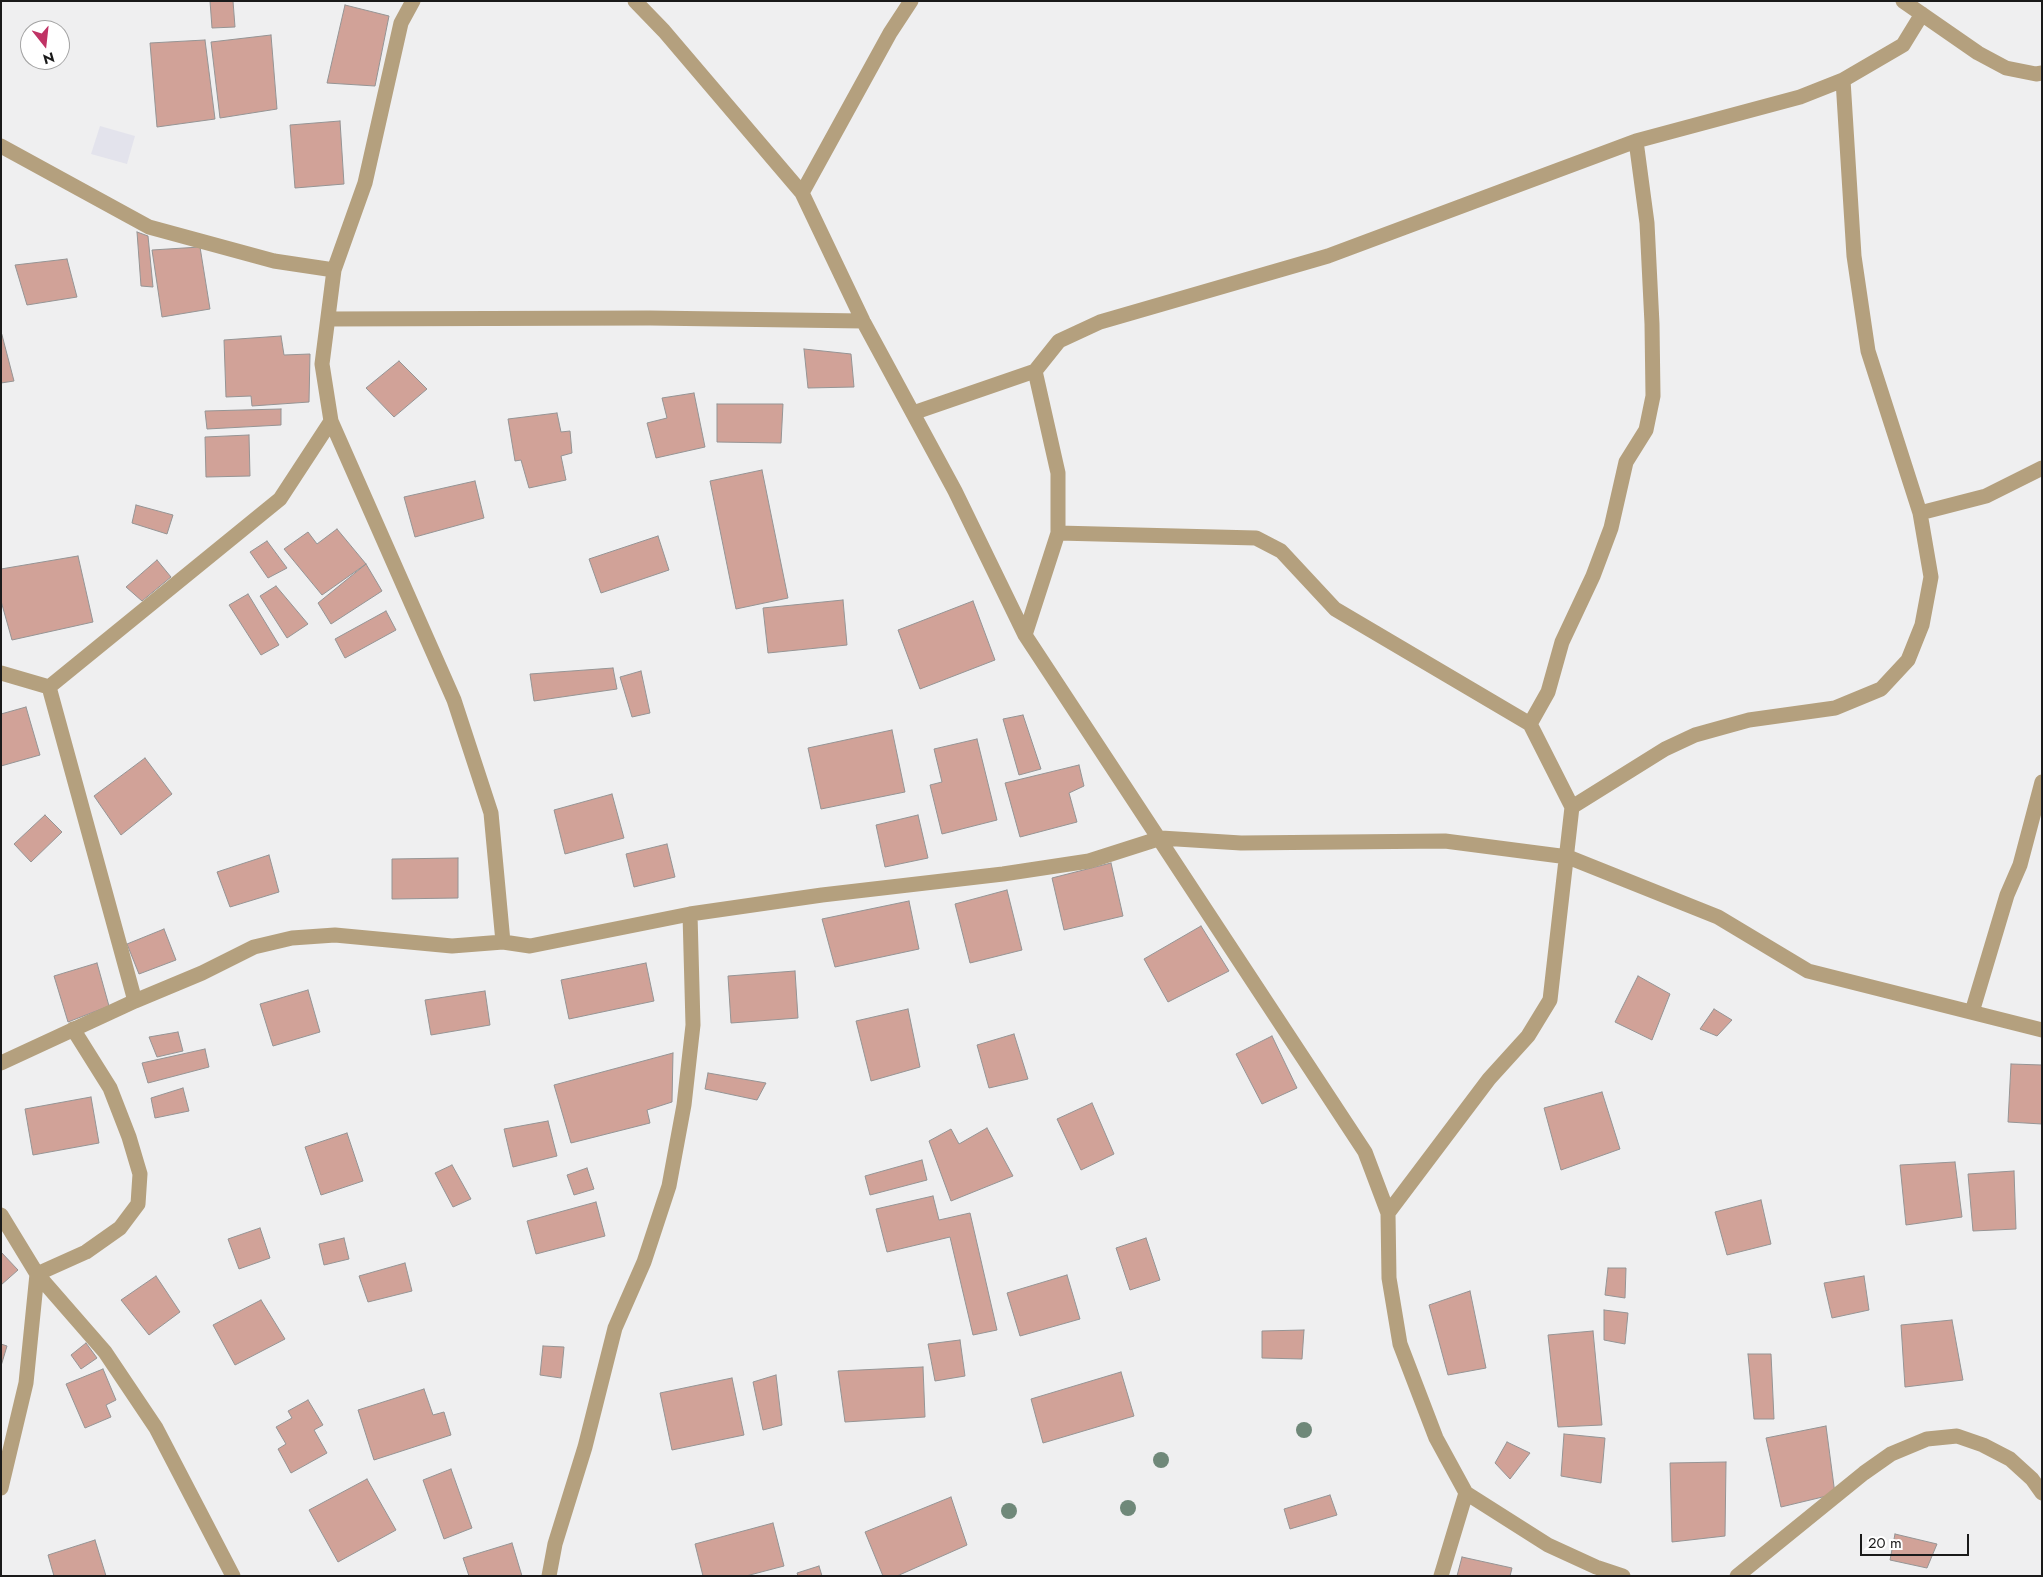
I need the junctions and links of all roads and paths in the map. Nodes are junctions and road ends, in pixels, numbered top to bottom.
1 (413, 1) edge
2 (635, 1) edge
3 (911, 1) edge
4 (1903, 1) edge
5 (1922, 14) junction
6 (2040, 75) edge
7 (1843, 80) junction
8 (1636, 141) junction
9 (1, 146) edge
10 (802, 193) junction
11 (334, 270) junction
12 (328, 319) junction
13 (863, 321) junction
14 (1036, 371) junction
15 (912, 413) junction
16 (331, 421) junction
17 (2042, 468) edge
18 (1920, 513) junction
19 (1058, 533) junction
20 (1025, 634) junction
21 (1, 672) edge
22 (48, 687) junction
23 (1530, 724) junction
24 (2042, 782) edge
25 (1572, 807) junction
26 (1161, 838) junction
27 (1568, 857) junction
28 (690, 914) junction
29 (503, 942) junction
30 (135, 1001) junction
31 (1972, 1012) junction
32 (73, 1029) junction
33 (2042, 1030) edge
34 (1, 1063) edge
35 (1388, 1213) junction
36 (1, 1215) edge
37 (37, 1274) junction
38 (1, 1488) edge
39 (1466, 1493) junction
40 (2042, 1493) edge
41 (233, 1576) edge
42 (549, 1576) edge
43 (1441, 1576) edge
44 (1623, 1576) edge
45 (1737, 1576) edge

1 - 11 street
2 - 10 street
3 - 10 street
4 - 5 street
5 - 6 street
5 - 7 street
7 - 8 street
7 - 18 street
8 - 14 street
8 - 23 street
9 - 11 street
10 - 13 street
11 - 12 street
12 - 13 street
12 - 16 street
13 - 15 street
14 - 15 street
14 - 19 street
15 - 20 street
16 - 22 street
16 - 29 street
17 - 18 street
18 - 25 street
19 - 20 street
19 - 23 street
20 - 26 street
21 - 22 street
22 - 30 street
23 - 25 street
24 - 31 street
25 - 27 street
26 - 27 street
26 - 28 street
26 - 35 street
27 - 31 street
27 - 35 street
28 - 29 street
28 - 42 street
29 - 30 street
30 - 32 street
31 - 33 street
32 - 34 street
32 - 37 street
35 - 39 street
36 - 37 street
37 - 38 street
37 - 41 street
39 - 43 street
39 - 44 street
40 - 45 street

